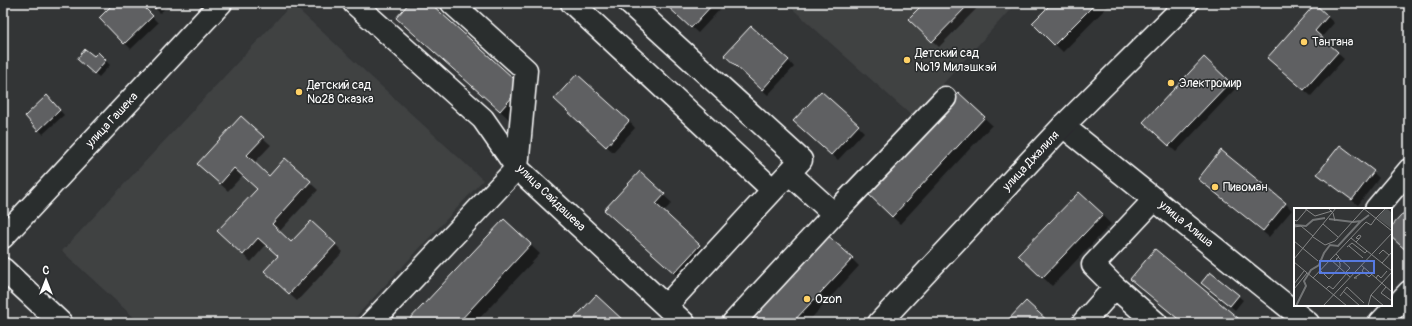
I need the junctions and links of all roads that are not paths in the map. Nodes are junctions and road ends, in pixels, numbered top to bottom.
1 (222, 3) edge
2 (354, 3) edge
3 (452, 3) edge
4 (572, 3) edge
5 (629, 3) edge
6 (1187, 3) edge
7 (945, 98) dead end
8 (1063, 126) junction
9 (517, 168) junction
10 (1409, 170) edge
11 (789, 173) junction
12 (773, 190) junction
13 (1155, 199) junction
14 (1377, 208) edge
15 (834, 214) junction
16 (3, 237) edge
17 (3, 269) edge
18 (1115, 287) junction
19 (1409, 292) edge
20 (666, 306) junction
21 (1299, 313) edge
22 (61, 323) edge
23 (371, 323) edge
24 (684, 323) edge
25 (733, 323) edge
26 (879, 323) edge
27 (1082, 323) edge
28 (1156, 323) edge
29 (1380, 323) edge

1 - 16 street, улица Гашека
2 - 9 street, улица Сайдашева
3 - 9 street
4 - 12 street
5 - 11 street
6 - 8 street, улица Джалиля
7 - 15 street
8 - 13 street, улица Алиша
8 - 26 street, улица Джалиля
9 - 20 street, улица Сайдашева
9 - 23 street
10 - 14 street
11 - 12 street
11 - 15 street
12 - 20 street
13 - 18 street
13 - 21 street, улица Алиша
15 - 25 street
17 - 22 street
18 - 27 street
18 - 28 street
19 - 29 street
20 - 24 street, улица Сайдашева

